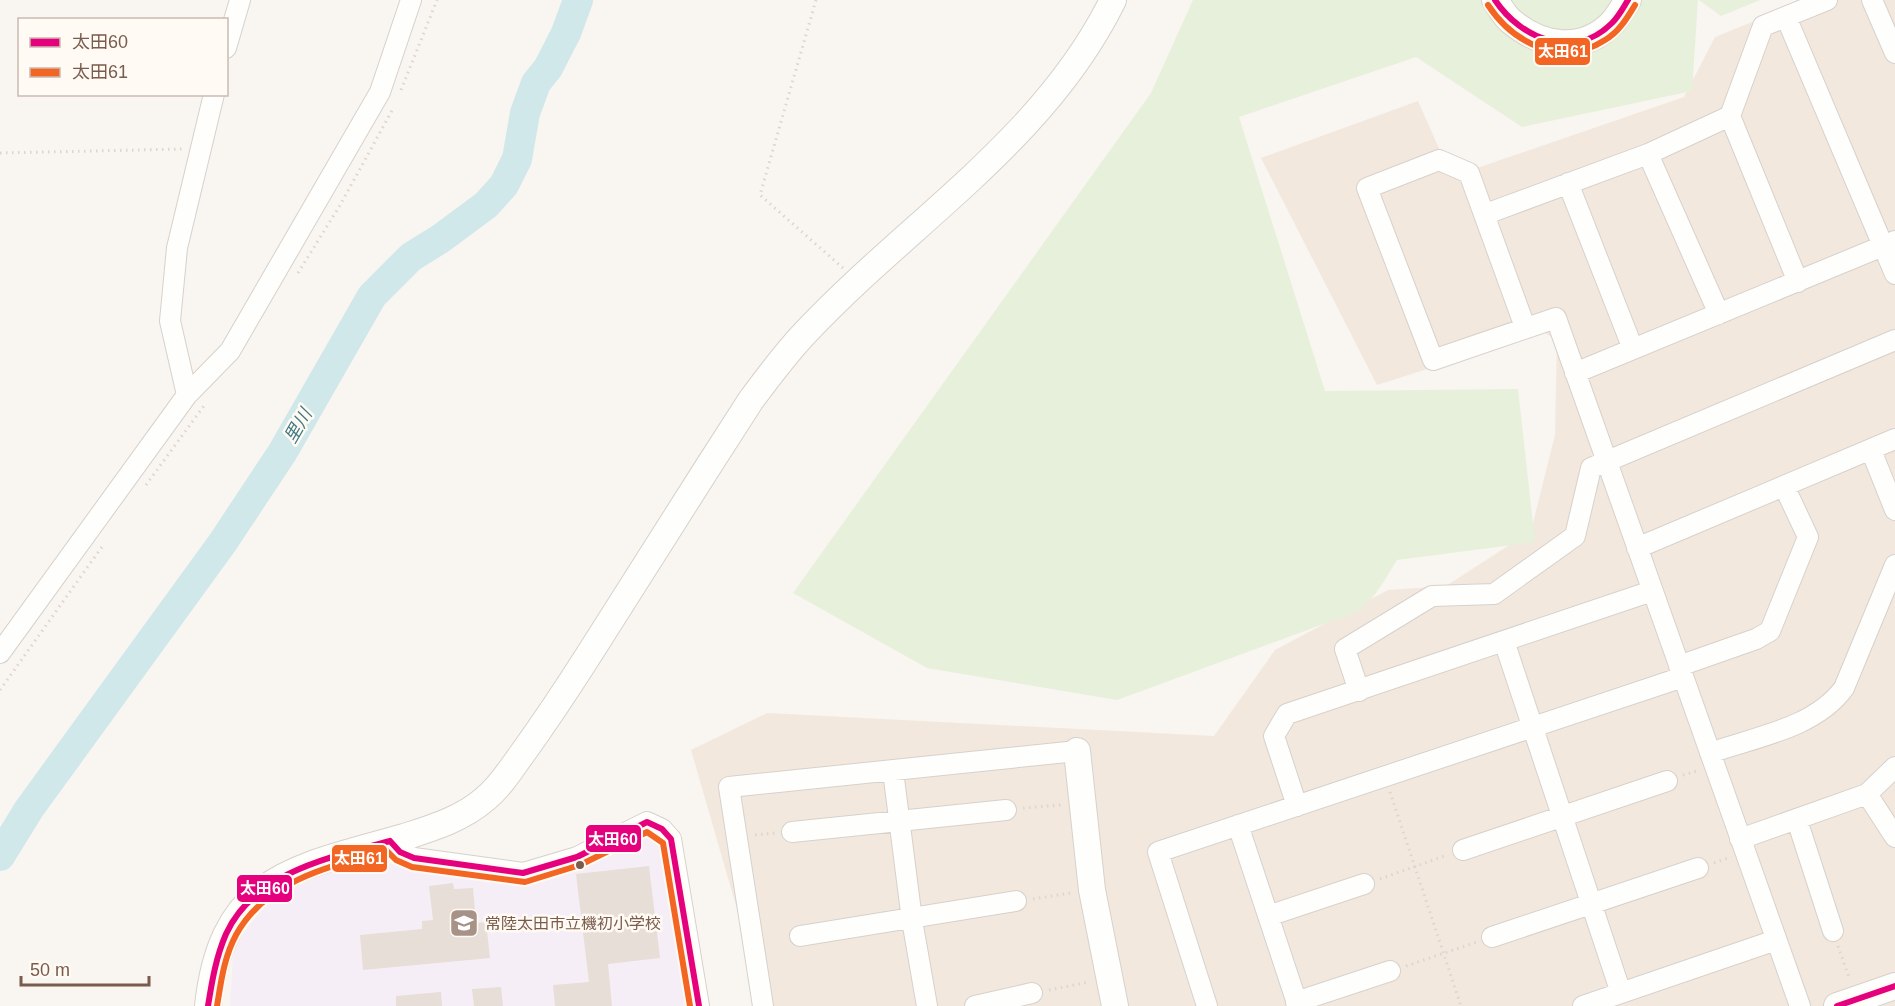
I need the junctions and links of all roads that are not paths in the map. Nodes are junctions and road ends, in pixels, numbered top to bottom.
1 (240, 0) edge
2 (411, 0) edge
3 (1113, 0) edge
4 (1495, 0) edge
5 (1628, 0) edge
6 (1827, 0) edge
7 (1872, 0) edge
8 (1786, 17) junction
9 (228, 41) edge
10 (1895, 53) edge
11 (213, 96) edge
12 (1730, 116) junction
13 (1648, 154) junction
14 (1568, 183) junction
15 (1485, 214) junction
16 (1889, 244) edge
17 (1895, 274) edge
18 (1798, 282) junction
19 (1719, 314) junction
20 (1525, 327) junction
21 (1895, 340) edge
22 (1633, 349) junction
23 (1575, 373) junction
24 (187, 395) junction
25 (1895, 439) edge
26 (1870, 450) junction
27 (1607, 463) junction
28 (1784, 486) junction
29 (1895, 510) edge
30 (1637, 548) junction
31 (1895, 565) edge
32 (1652, 591) junction
33 (1504, 641) junction
34 (0, 653) edge
35 (1681, 671) junction
36 (1359, 691) junction
37 (1532, 727) junction
38 (1077, 751) joint
39 (1712, 759) junction
40 (1895, 767) edge
41 (893, 771) junction
42 (1667, 781) road end
43 (1867, 794) junction
44 (1297, 806) junction
45 (1006, 810) road end
46 (1562, 816) junction
47 (1797, 820) junction
48 (900, 821) junction
49 (1238, 825) junction
50 (792, 832) road end
51 (1895, 837) edge
52 (390, 841) junction
53 (1743, 846) junction
54 (1463, 850) road end
55 (1698, 868) road end
56 (1364, 884) road end
57 (1016, 901) road end
58 (1591, 904) junction
59 (1268, 916) junction
60 (912, 920) junction
61 (1833, 931) road end
62 (800, 936) dead end
63 (1492, 937) road end
64 (1776, 940) junction
65 (1390, 971) road end
66 (1895, 986) edge
67 (1032, 993) road end
68 (1621, 993) junction
69 (1847, 1003) edge
70 (1297, 1004) edge
71 (208, 1006) edge
72 (699, 1006) edge
73 (763, 1006) edge
74 (927, 1006) edge
75 (975, 1006) edge
76 (1114, 1006) edge
77 (1207, 1006) edge
78 (1583, 1006) edge
79 (1800, 1006) edge

1 - 9 street
2 - 24 street
3 - 52 street
4 - 5 street
6 - 8 street
7 - 10 street
8 - 12 street
8 - 16 street
11 - 24 street
12 - 13 street
12 - 18 street
13 - 14 street
13 - 19 street
14 - 15 street
14 - 22 street
15 - 20 street
15 - 20 street
16 - 17 street
16 - 18 street
18 - 19 street
19 - 22 street
20 - 23 street
21 - 27 street
22 - 23 street
23 - 27 street
24 - 34 street
25 - 26 street
26 - 28 street
26 - 29 street
27 - 30 street
27 - 36 street
28 - 30 street
28 - 35 street
30 - 32 street
31 - 39 street
32 - 33 street
32 - 35 street
33 - 36 street
33 - 37 street
35 - 37 street
35 - 39 street
36 - 44 street
37 - 44 street
37 - 46 street
38 - 41 street
38 - 76 street
39 - 53 street
40 - 43 street
41 - 48 street
41 - 73 street
42 - 46 street
43 - 47 street
43 - 51 street
44 - 49 street
45 - 48 street
46 - 54 street
46 - 58 street
47 - 53 street
47 - 61 street
48 - 50 street
48 - 60 street
49 - 59 street
49 - 77 street
52 - 71 street
52 - 72 street
53 - 64 street
55 - 58 street
56 - 59 street
57 - 60 street
58 - 63 street
58 - 68 street
59 - 70 street
60 - 62 street
60 - 74 street
64 - 68 street
64 - 79 street
65 - 70 street
66 - 69 street
67 - 75 street
68 - 78 street

